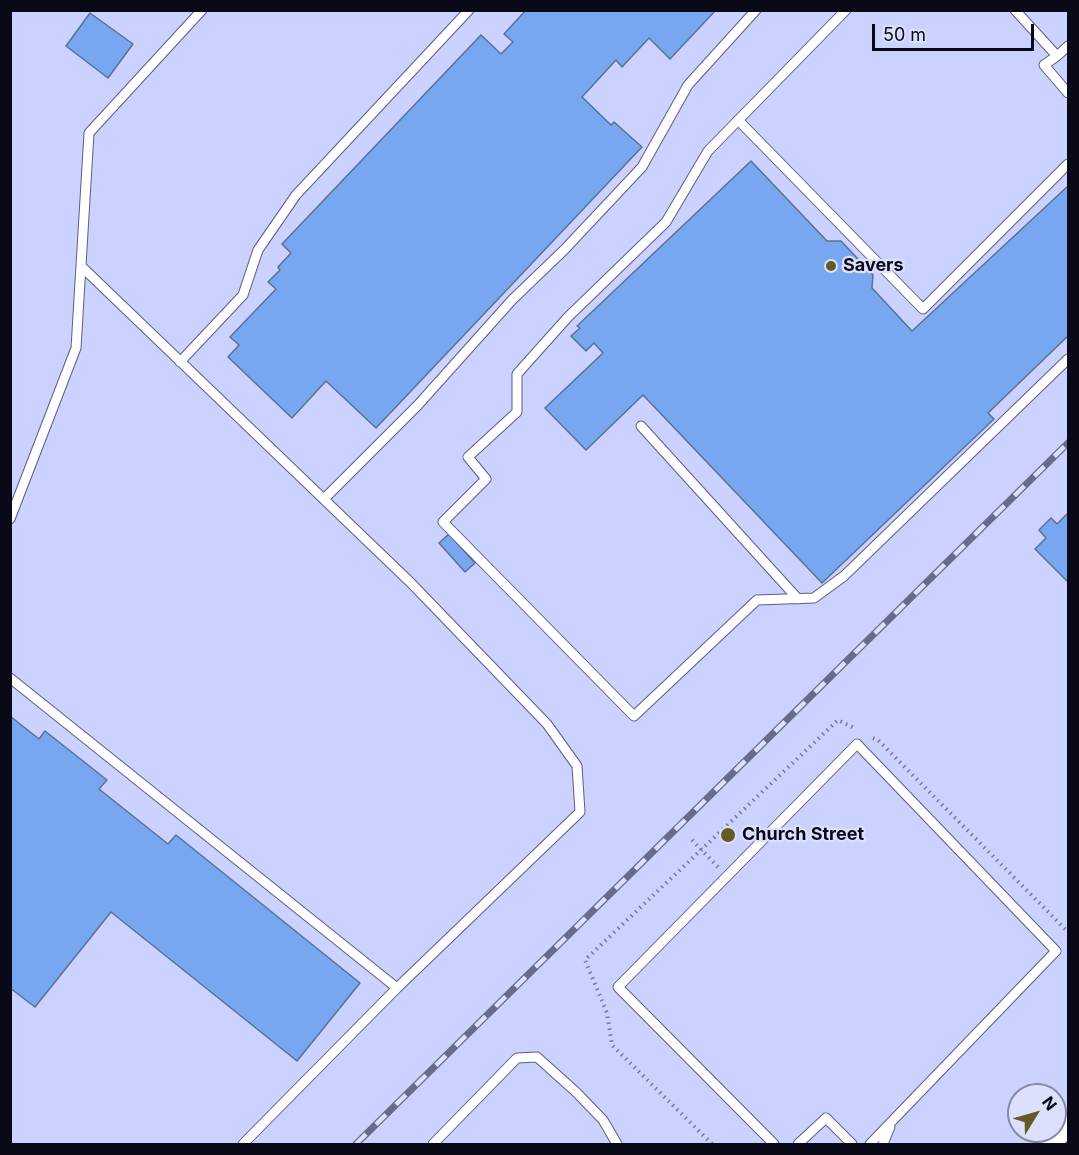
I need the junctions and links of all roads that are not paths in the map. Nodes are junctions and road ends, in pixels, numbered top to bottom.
1 (201, 10) edge
2 (469, 10) edge
3 (756, 10) edge
4 (846, 10) edge
5 (1015, 10) edge
6 (1068, 46) edge
7 (1057, 56) junction
8 (1068, 93) edge
9 (738, 120) junction
10 (1068, 164) edge
11 (81, 266) junction
12 (1068, 359) edge
13 (180, 362) junction
14 (641, 426) dead end
15 (324, 499) junction
16 (10, 519) edge
17 (798, 599) junction
18 (10, 678) edge
19 (397, 988) junction
20 (892, 1121) junction
21 (1068, 1123) edge
22 (243, 1144) edge
23 (433, 1144) edge
24 (617, 1144) edge
25 (774, 1144) edge
26 (798, 1144) edge
27 (852, 1144) edge
28 (870, 1144) edge
29 (883, 1144) edge
30 (1047, 1144) edge

1 - 11 lane
2 - 13 lane
3 - 15 lane
4 - 9 lane
5 - 7 lane
6 - 7 lane
7 - 8 lane
9 - 10 lane
9 - 17 lane
11 - 13 lane
11 - 16 lane
12 - 17 lane
13 - 15 lane
14 - 17 lane
15 - 19 lane
18 - 19 lane
19 - 22 lane
20 - 25 lane
20 - 28 lane
20 - 29 lane
21 - 30 main road
23 - 24 lane
26 - 27 lane

